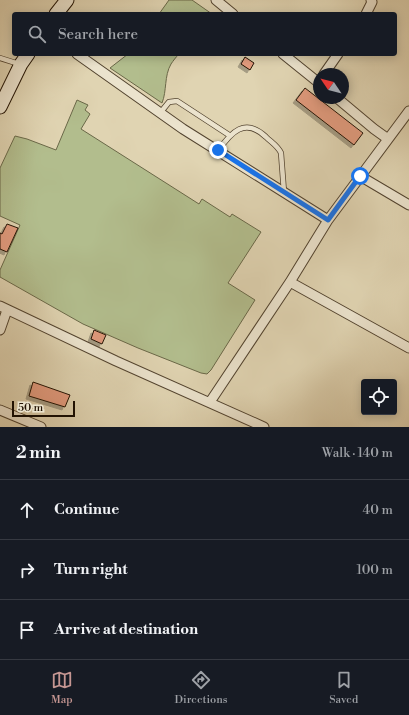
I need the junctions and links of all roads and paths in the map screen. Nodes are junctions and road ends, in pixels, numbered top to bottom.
1 (67, 0) edge
2 (216, 0) edge
3 (370, 0) edge
4 (58, 12) edge
5 (231, 12) edge
6 (367, 12) edge
7 (80, 56) edge
8 (286, 56) edge
9 (337, 56) edge
10 (0, 58) edge
11 (24, 59) edge
12 (328, 68) edge
13 (313, 77) edge
14 (344, 104) edge
15 (0, 107) edge
16 (409, 111) edge
17 (160, 113) junction
18 (229, 135) junction
19 (388, 139) junction
20 (218, 150) junction
21 (360, 176) junction
22 (284, 193) junction
23 (409, 205) edge
24 (328, 220) junction
25 (290, 282) junction
26 (4, 308) edge
27 (0, 330) edge
28 (409, 348) edge
29 (210, 402) junction
30 (0, 410) edge
31 (260, 426) edge
32 (41, 427) edge

1 - 4 street
2 - 5 street
3 - 6 street
7 - 17 street
8 - 13 street
9 - 12 street
10 - 11 lane
11 - 15 street
14 - 19 street
16 - 19 street
17 - 18 lane
17 - 20 street
18 - 20 lane
18 - 22 lane
19 - 21 street
20 - 22 street
21 - 23 street
21 - 24 street
22 - 24 street
24 - 25 street
25 - 28 street
25 - 29 street
26 - 27 street
26 - 29 street
29 - 31 street
30 - 32 street

